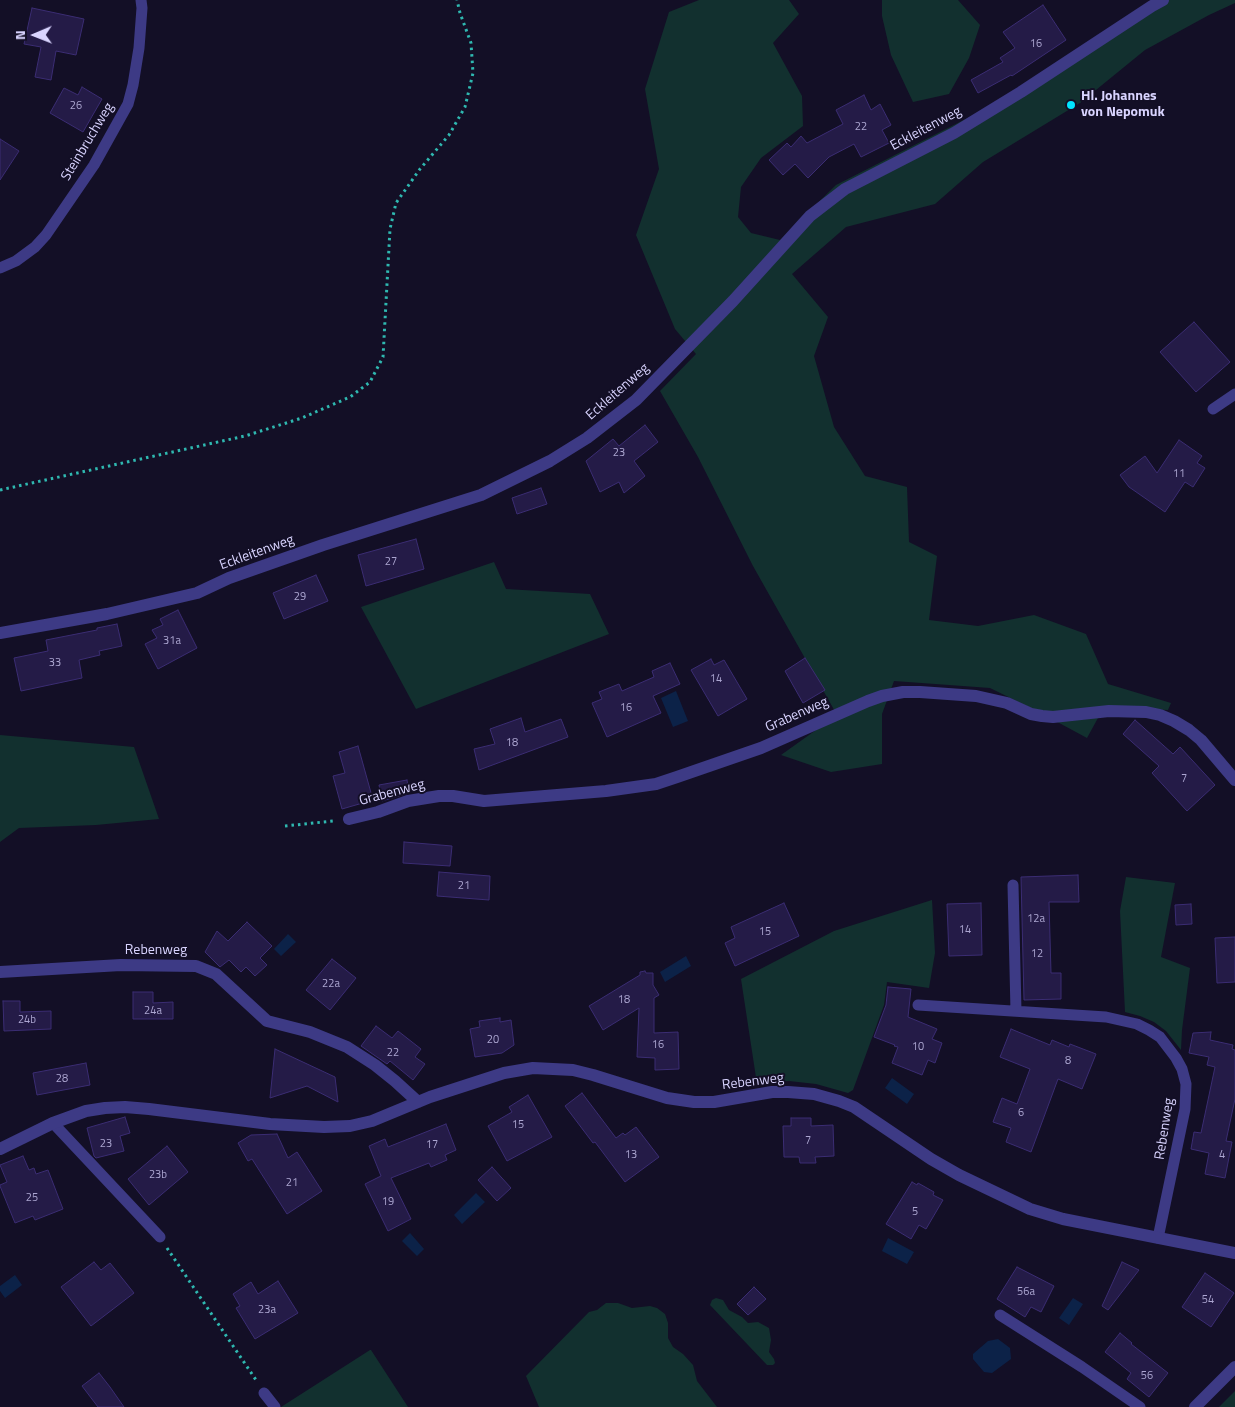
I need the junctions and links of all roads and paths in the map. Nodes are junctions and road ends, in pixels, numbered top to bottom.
1 (141, 0) edge
2 (457, 0) edge
3 (1163, 0) edge
4 (0, 268) edge
5 (1235, 394) edge
6 (1213, 409) dead end
7 (0, 490) edge
8 (0, 633) edge
9 (1235, 780) edge
10 (349, 819) joint
11 (285, 826) dead end
12 (1013, 885) dead end
13 (0, 972) edge
14 (918, 1005) dead end
15 (1016, 1011) junction
16 (418, 1102) junction
17 (53, 1123) junction
18 (0, 1148) edge
19 (160, 1237) joint
20 (1158, 1238) junction
21 (1235, 1253) edge
22 (1000, 1315) dead end
23 (1235, 1366) edge
24 (264, 1393) joint
25 (275, 1407) edge
26 (1140, 1407) edge
27 (1195, 1407) edge

1 - 4 lane, Steinbruchweg
2 - 7 path
3 - 8 street, Eckleitenweg
5 - 6 lane
9 - 10 street, Grabenweg
10 - 11 path
12 - 15 lane
13 - 16 street, Rebenweg
14 - 15 lane, Rebenweg
15 - 20 lane, Rebenweg
16 - 17 street, Rebenweg
16 - 20 street, Rebenweg
17 - 18 street, Rebenweg
17 - 19 lane
19 - 24 path
20 - 21 street, Rebenweg
22 - 26 lane
23 - 27 street
24 - 25 lane

